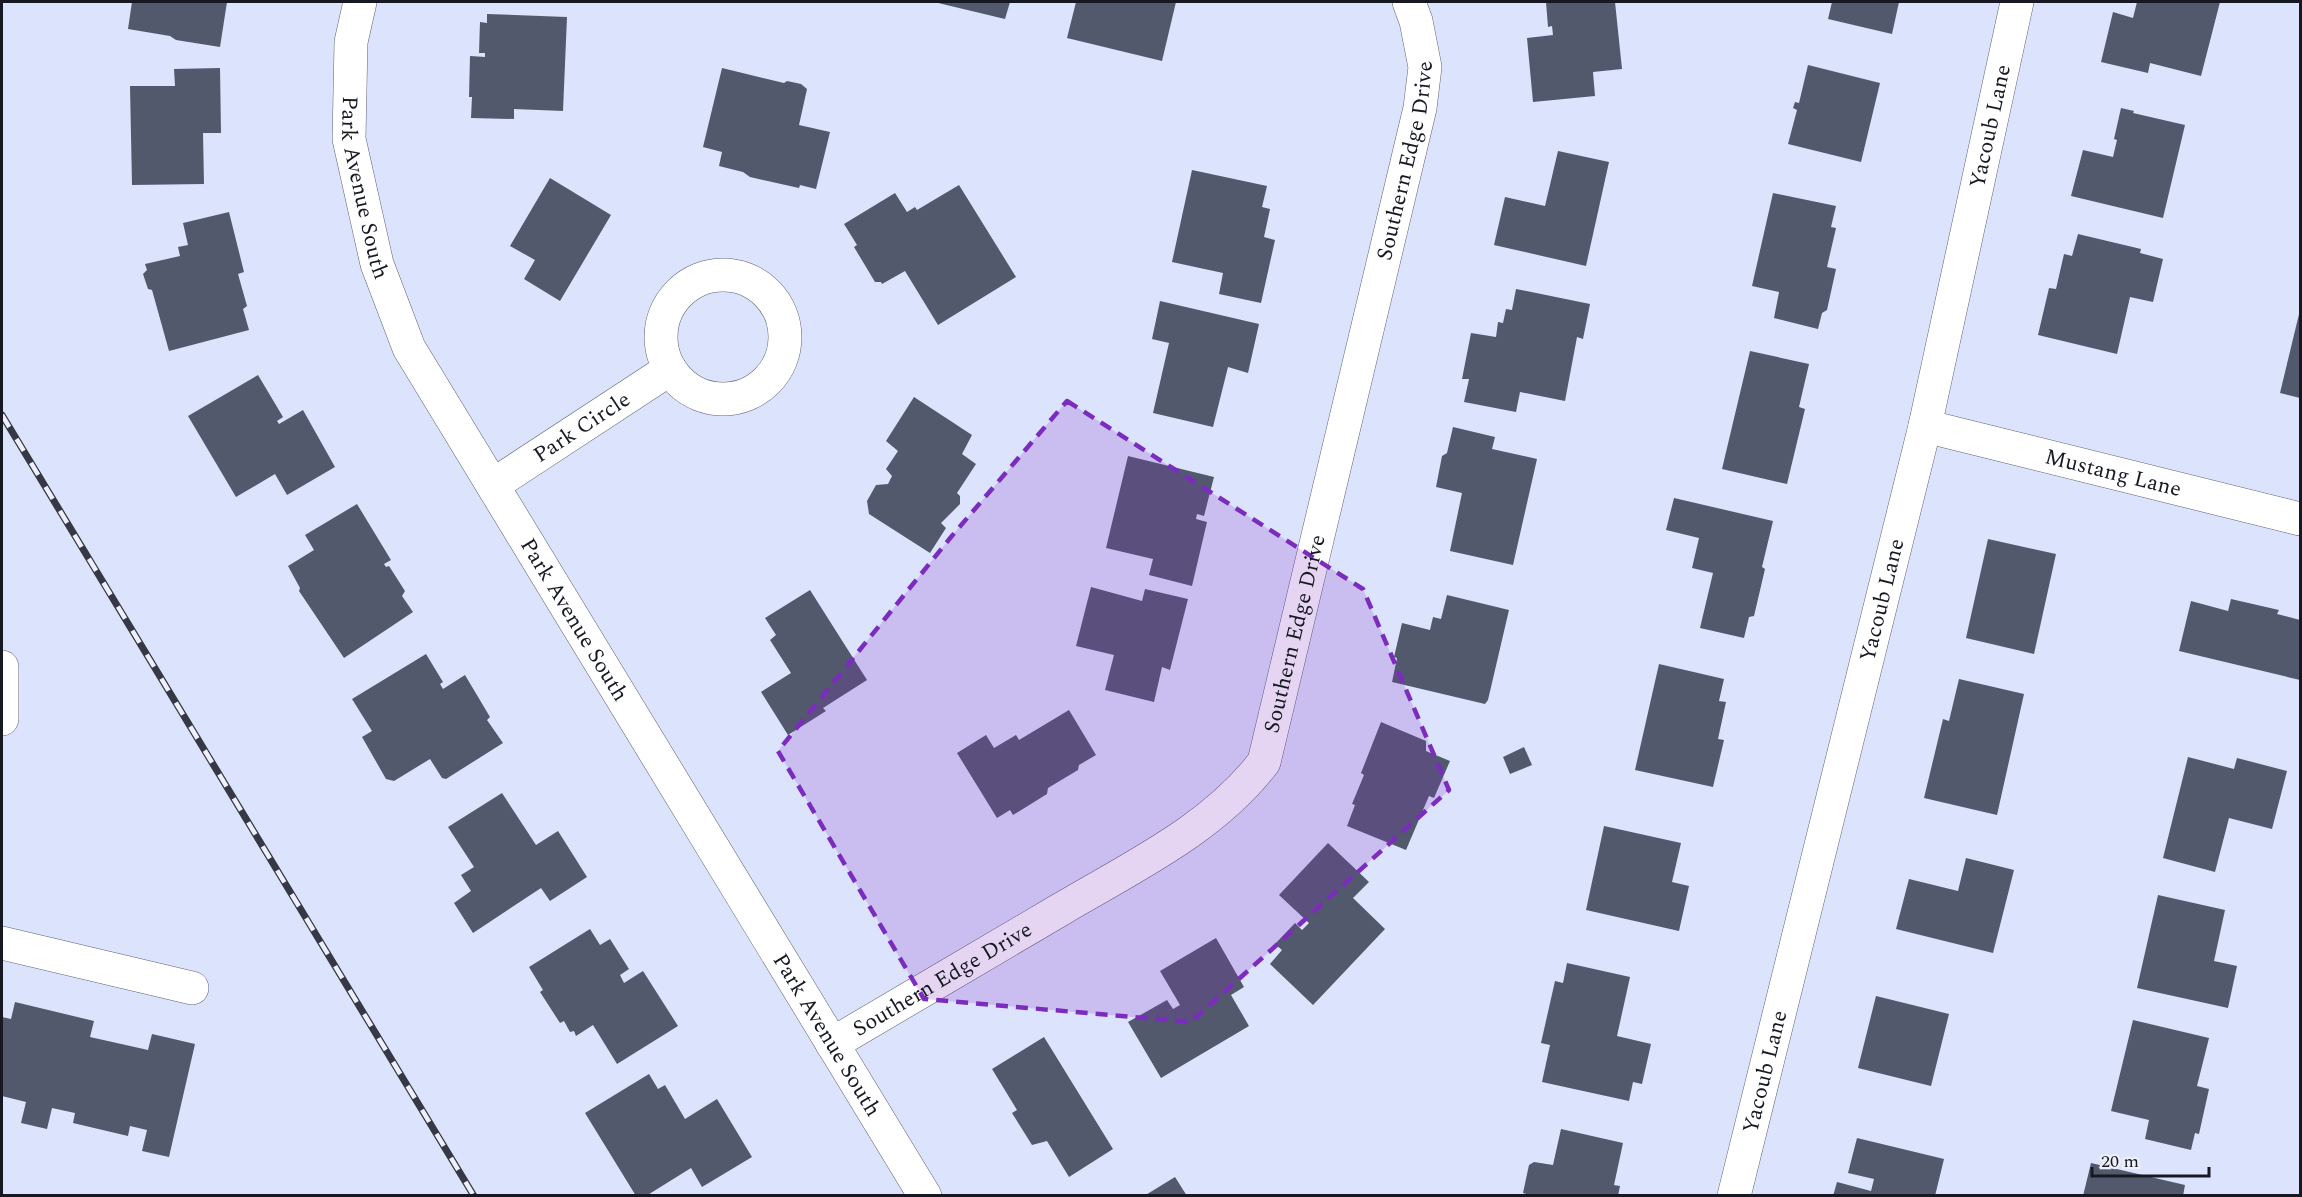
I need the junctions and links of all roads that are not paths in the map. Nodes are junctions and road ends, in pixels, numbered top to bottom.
1 (360, 2) edge
2 (1409, 2) edge
3 (2017, 2) edge
4 (670, 369) dead end
5 (1925, 426) junction
6 (493, 485) junction
7 (2301, 519) edge
8 (2, 667) edge
9 (2, 719) edge
10 (2, 943) edge
11 (192, 988) dead end
12 (832, 1044) junction
13 (925, 1196) edge
14 (1734, 1196) edge

1 - 6 street, Park Avenue South
2 - 12 street, Southern Edge Drive
3 - 5 street, Yacoub Lane
4 - 6 street, Park Circle
5 - 7 street, Mustang Lane
5 - 14 street, Yacoub Lane
6 - 12 street, Park Avenue South
8 - 9 street
10 - 11 street
12 - 13 street, Park Avenue South

